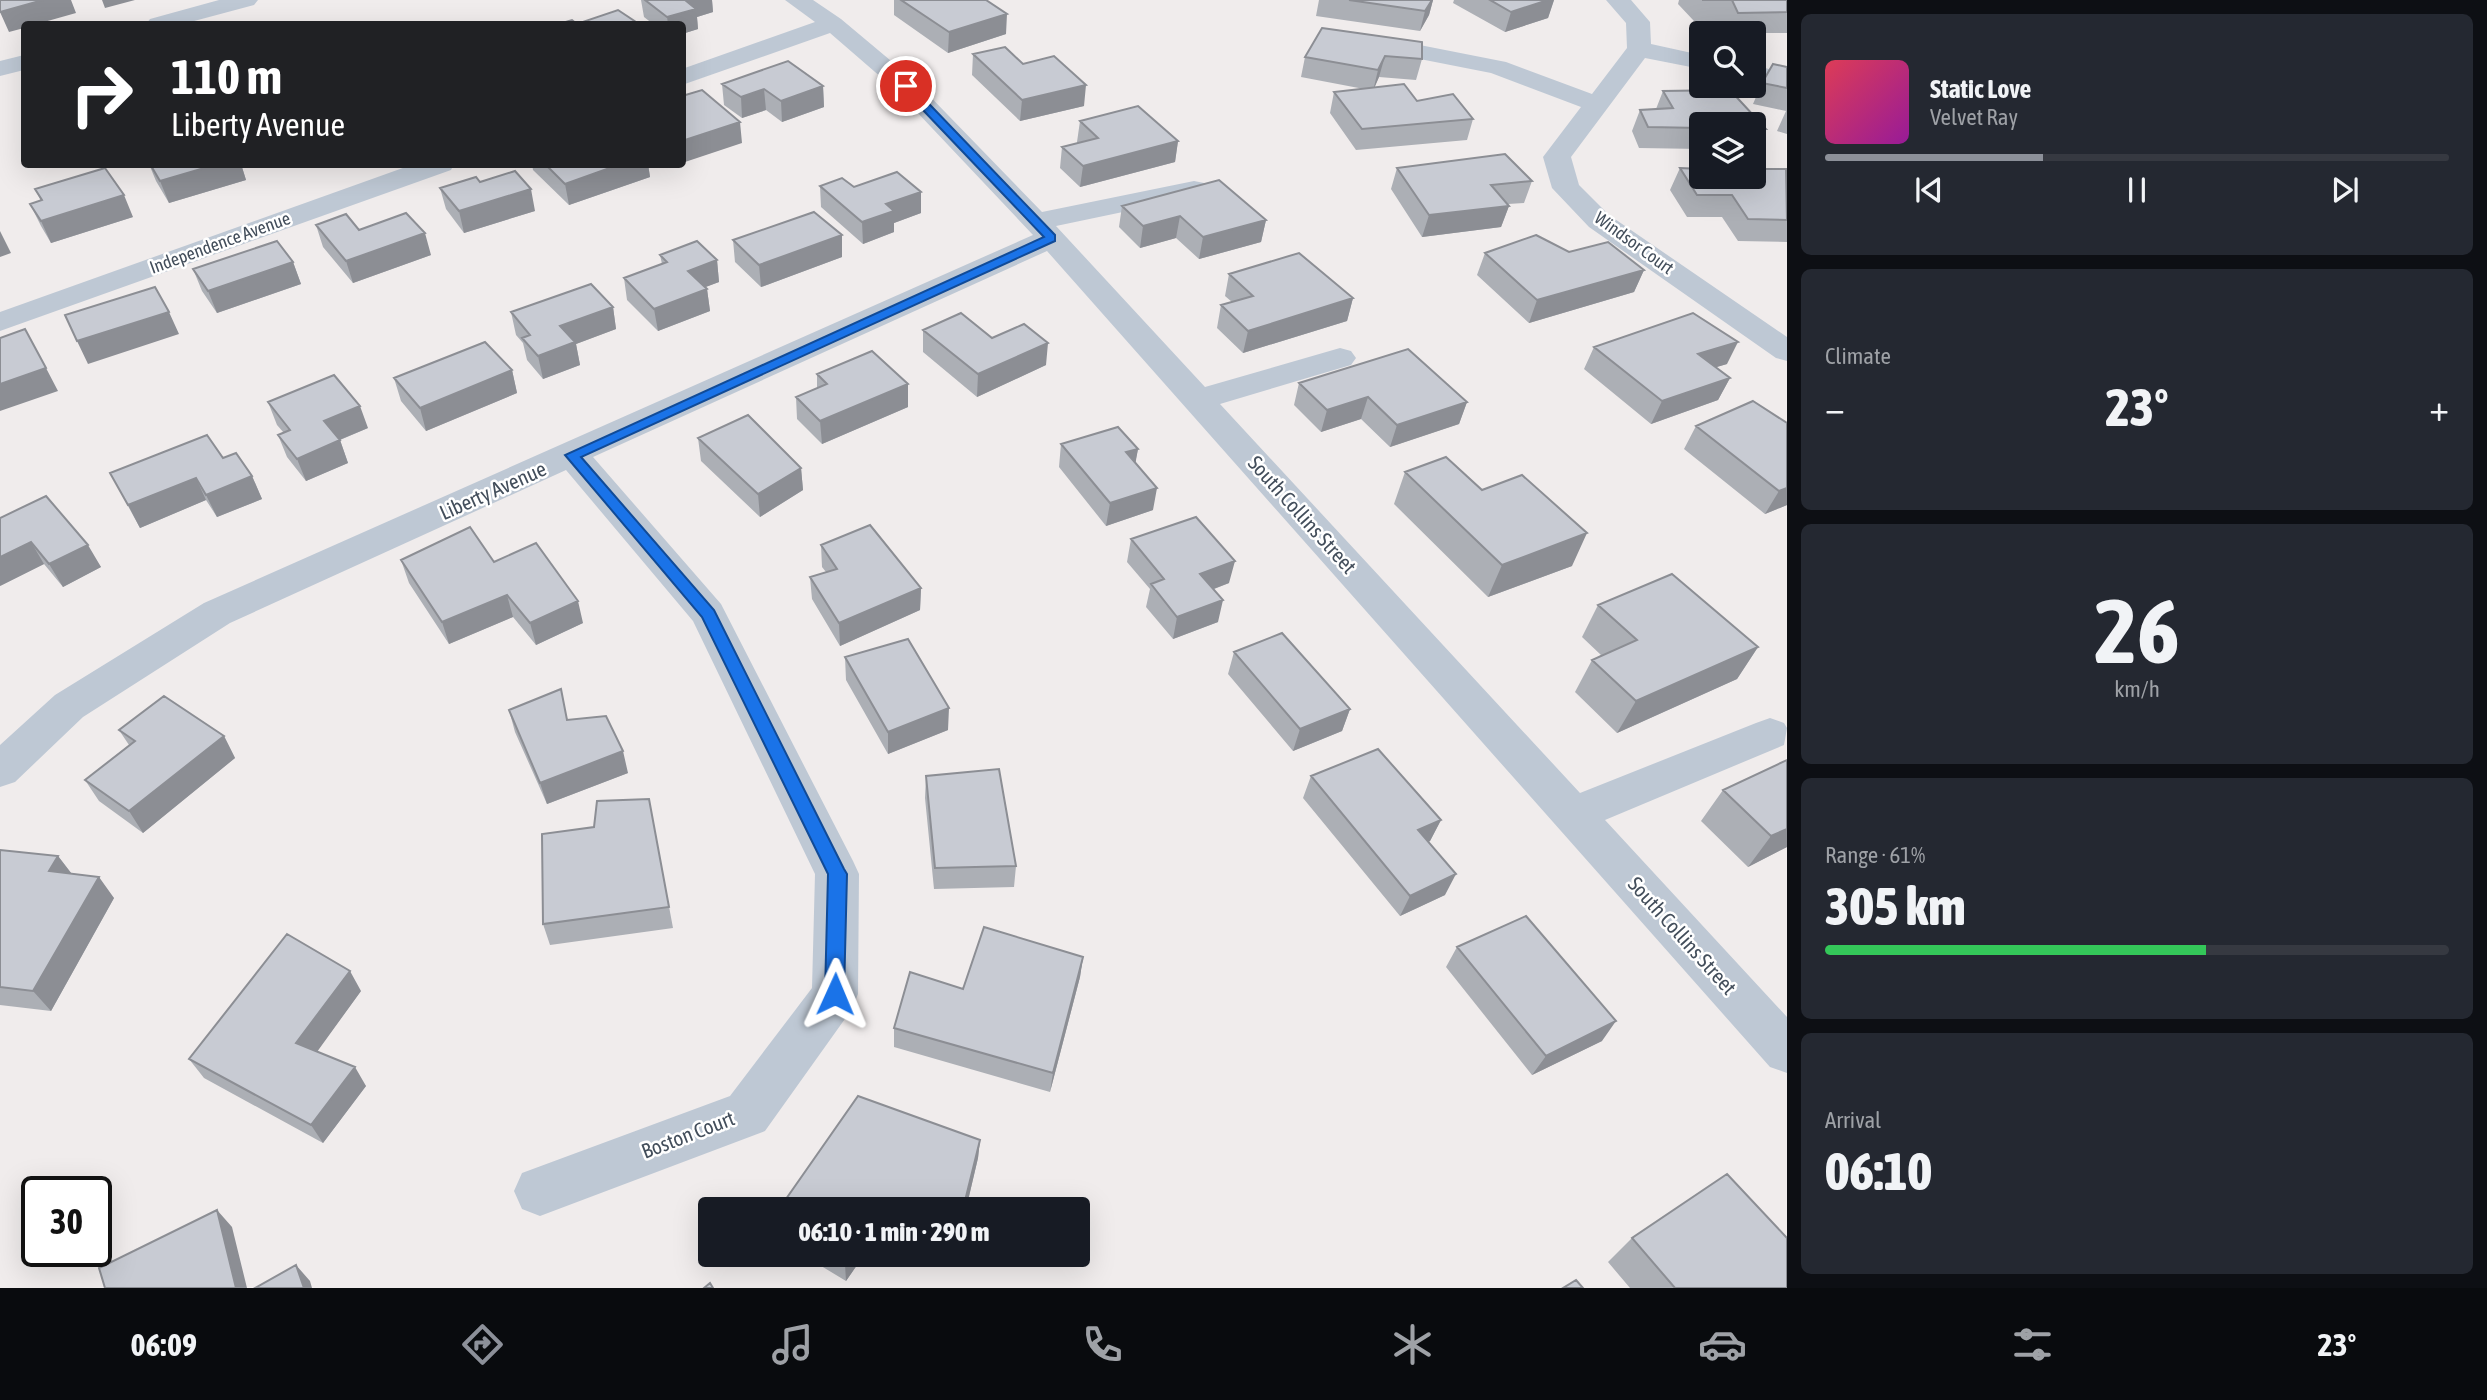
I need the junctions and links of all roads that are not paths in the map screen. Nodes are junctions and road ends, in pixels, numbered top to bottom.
1 (246, 0) edge
2 (797, 0) edge
3 (1618, 0) edge
4 (169, 21) edge
5 (833, 24) junction
6 (1344, 38) edge
7 (1639, 49) junction
8 (1689, 59) edge
9 (21, 63) edge
10 (0, 69) edge
11 (1766, 76) edge
12 (686, 77) edge
13 (1787, 82) edge
14 (1596, 104) junction
15 (430, 168) edge
16 (1194, 189) edge
17 (1044, 230) junction
18 (0, 322) edge
19 (1787, 351) edge
20 (1340, 358) dead end
21 (1198, 400) junction
22 (572, 455) junction
23 (1770, 734) dead end
24 (0, 770) edge
25 (1573, 814) junction
26 (1787, 1051) edge
27 (540, 1191) dead end

1 - 4 street
2 - 5 street, South Collins Street
3 - 7 street
5 - 12 street
5 - 17 street, South Collins Street
6 - 14 street
7 - 8 street
7 - 14 street, Windsor Court
9 - 10 street
11 - 13 street
14 - 19 street, Windsor Court
15 - 18 street, Independence Avenue
16 - 17 street, Liberty Avenue
17 - 21 street, South Collins Street
17 - 22 street, Liberty Avenue
20 - 21 street
21 - 25 street, South Collins Street
22 - 24 street, Liberty Avenue
22 - 27 street, Boston Court
23 - 25 street
25 - 26 street, South Collins Street

